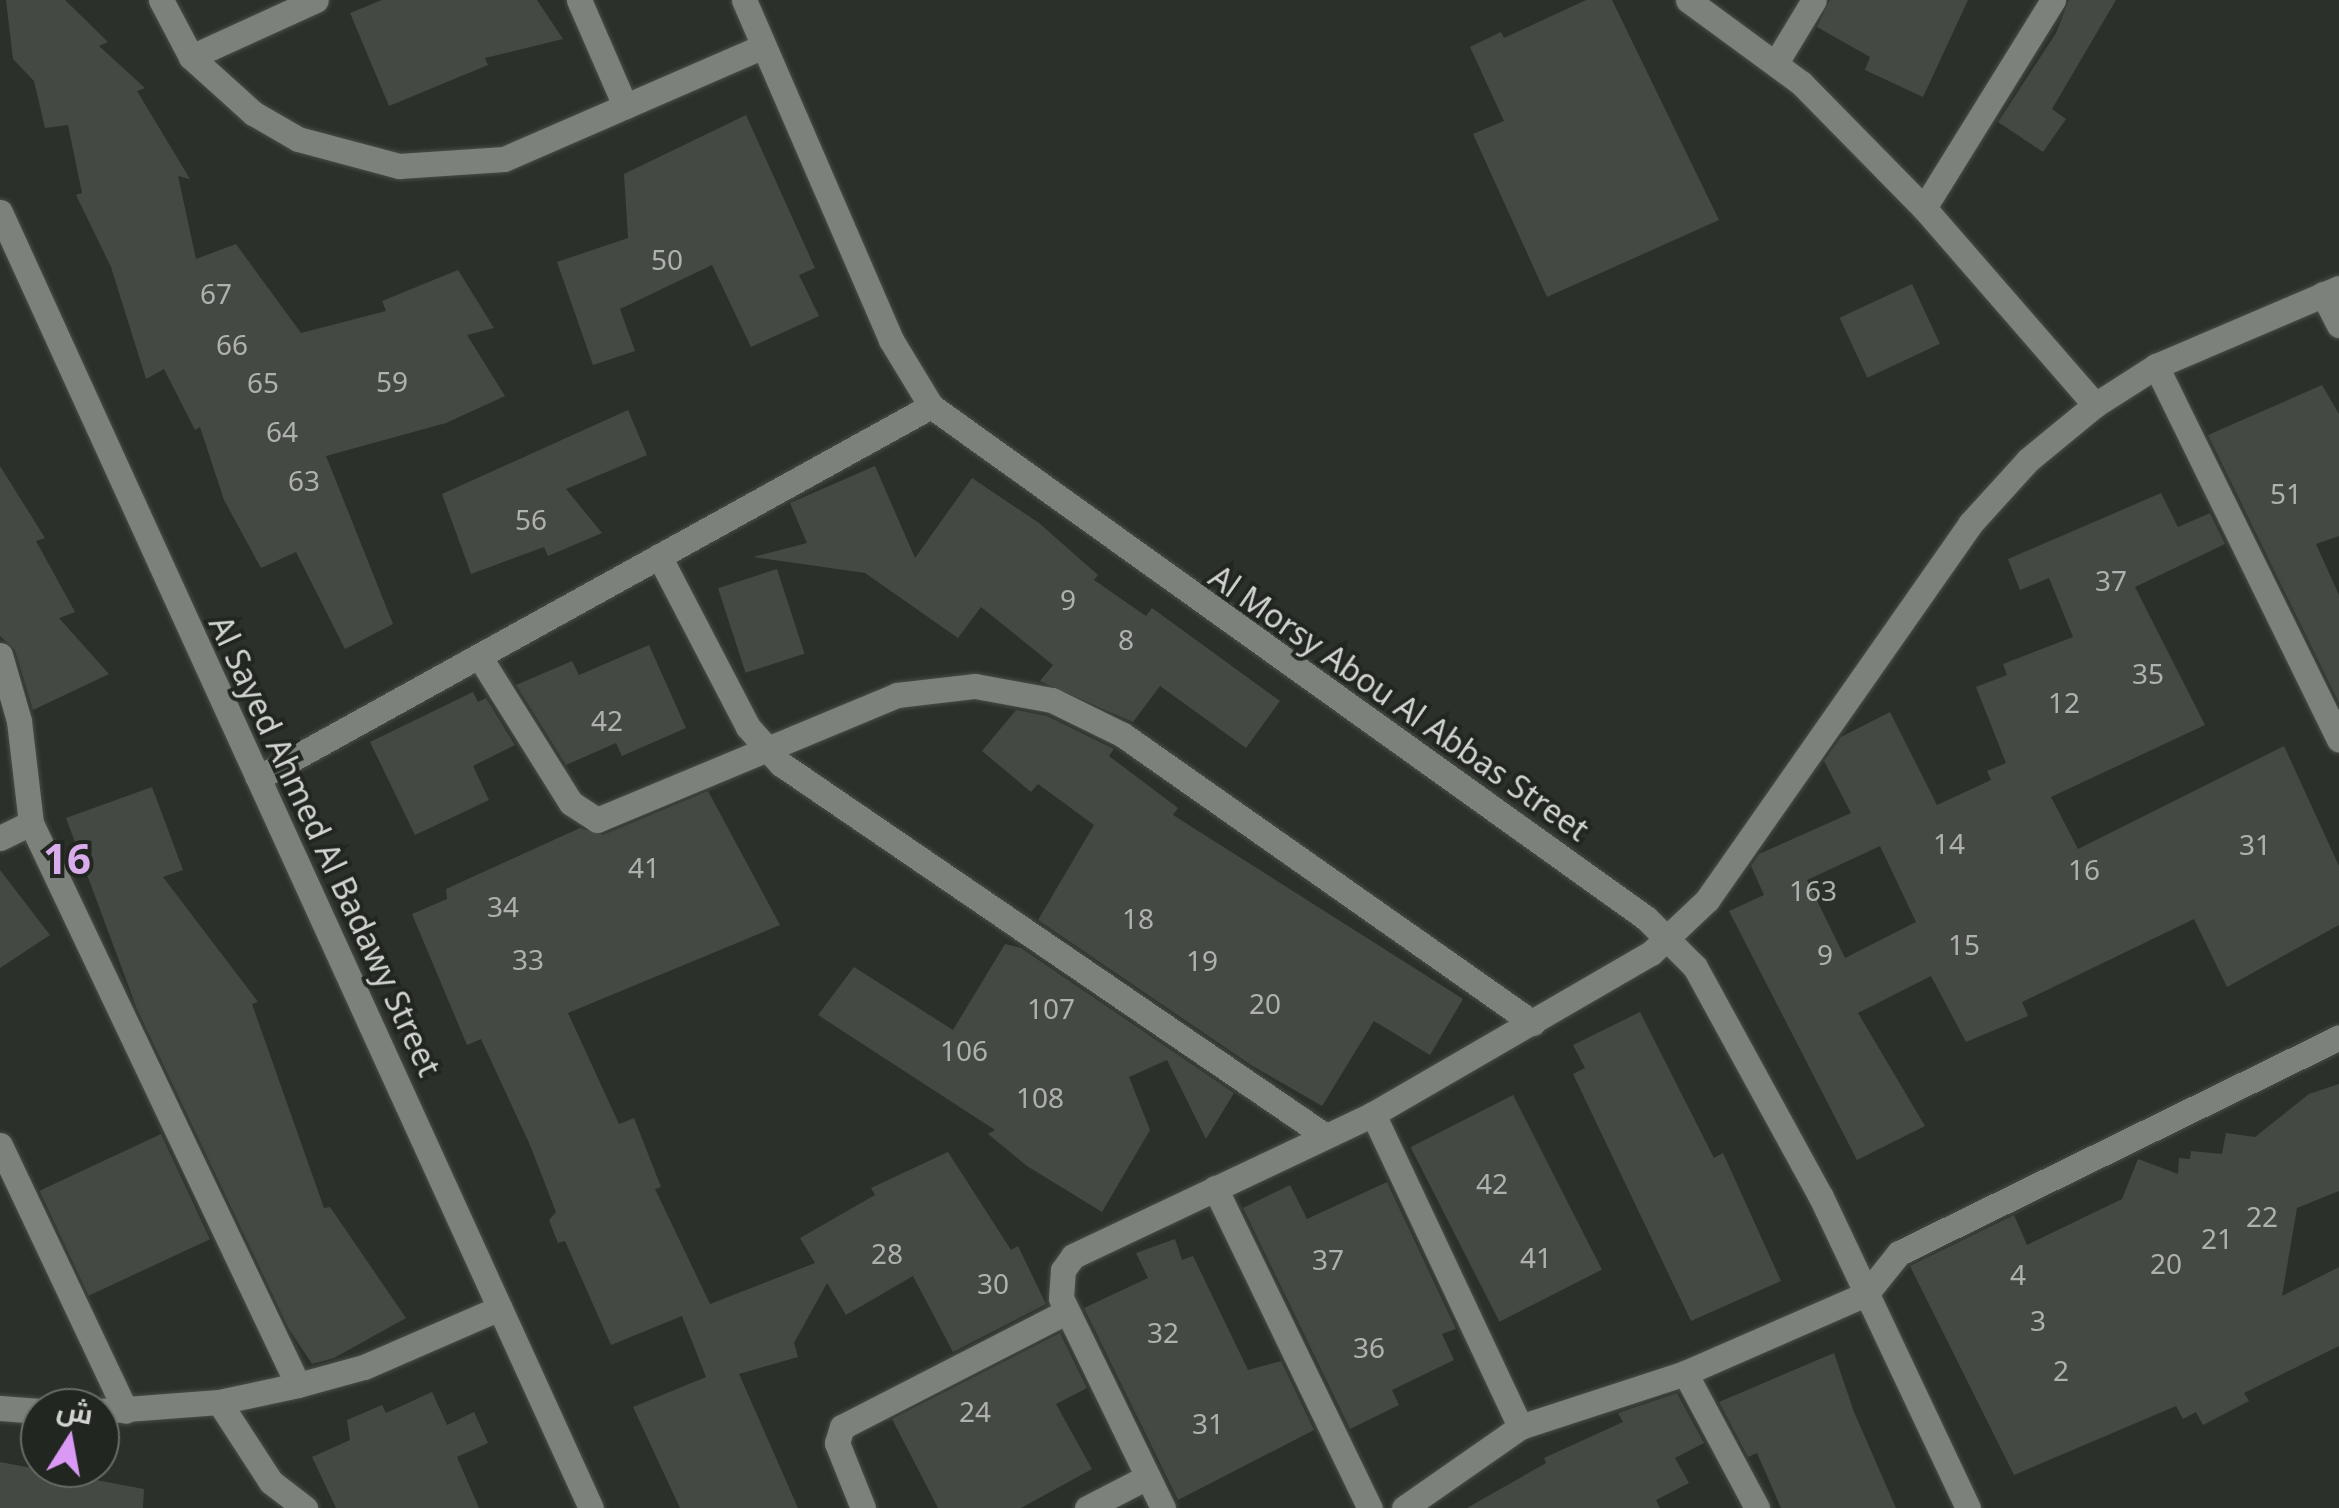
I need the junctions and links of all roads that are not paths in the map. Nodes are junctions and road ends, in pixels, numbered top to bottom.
1 (161, 0) edge
2 (316, 0) edge
3 (579, 0) edge
4 (744, 0) edge
5 (1688, 0) edge
6 (1814, 0) edge
7 (2053, 0) edge
8 (764, 46) junction
9 (191, 57) junction
10 (1777, 61) junction
11 (625, 106) junction
12 (1924, 208) junction
13 (0, 212) edge
14 (2331, 291) edge
15 (2339, 325) edge
16 (2156, 366) junction
17 (2095, 405) junction
18 (931, 406) junction
19 (660, 556) junction
20 (0, 656) edge
21 (479, 656) junction
22 (2339, 740) edge
23 (766, 751) junction
24 (258, 778) junction
25 (31, 823) junction
26 (0, 838) edge
27 (1671, 938) junction
28 (1533, 1023) junction
29 (2339, 1037) edge
30 (1373, 1114) junction
31 (1324, 1135) junction
32 (0, 1144) edge
33 (1215, 1188) junction
34 (1866, 1294) junction
35 (500, 1308) junction
36 (1066, 1312) junction
37 (1684, 1372) junction
38 (298, 1385) junction
39 (103, 1388) edge
40 (220, 1402) junction
41 (120, 1410) edge
42 (1520, 1427) junction
43 (1147, 1477) junction
44 (305, 1508) edge
45 (591, 1508) edge
46 (863, 1508) edge
47 (1087, 1508) edge
48 (1162, 1508) edge
49 (1370, 1508) edge
50 (1404, 1508) edge
51 (1757, 1508) edge
52 (1968, 1508) edge

1 - 9 street
2 - 9 street
3 - 11 street
4 - 8 street, Al Morsy Abou Al Abbas Street
5 - 10 street
6 - 10 street
7 - 12 street
8 - 11 street
8 - 18 street, Al Morsy Abou Al Abbas Street
9 - 11 street
10 - 12 street
12 - 17 street
13 - 24 street, Al Sayed Ahmed Al Badawy Street
14 - 15 street
14 - 16 street
16 - 17 street
16 - 22 street
17 - 27 street
18 - 19 street
18 - 27 street, Al Morsy Abou Al Abbas Street
19 - 21 street
19 - 23 street
20 - 25 street
21 - 23 street
21 - 24 street
23 - 28 street
23 - 31 street
24 - 35 street, Al Sayed Ahmed Al Badawy Street
25 - 26 street
25 - 38 street
27 - 28 street
27 - 34 street, Al Morsy Abou Al Abbas Street
28 - 30 street
29 - 34 street
30 - 31 street
30 - 42 street
31 - 33 street
32 - 39 street
33 - 36 street
33 - 49 street
34 - 37 street
34 - 52 street, Al Morsy Abou Al Abbas Street
35 - 38 street
35 - 45 street, Al Sayed Ahmed Al Badawy Street
36 - 43 street
36 - 46 street
37 - 42 street
37 - 51 street
38 - 40 street
40 - 41 street
40 - 44 street
42 - 50 street
43 - 47 street
43 - 48 street

